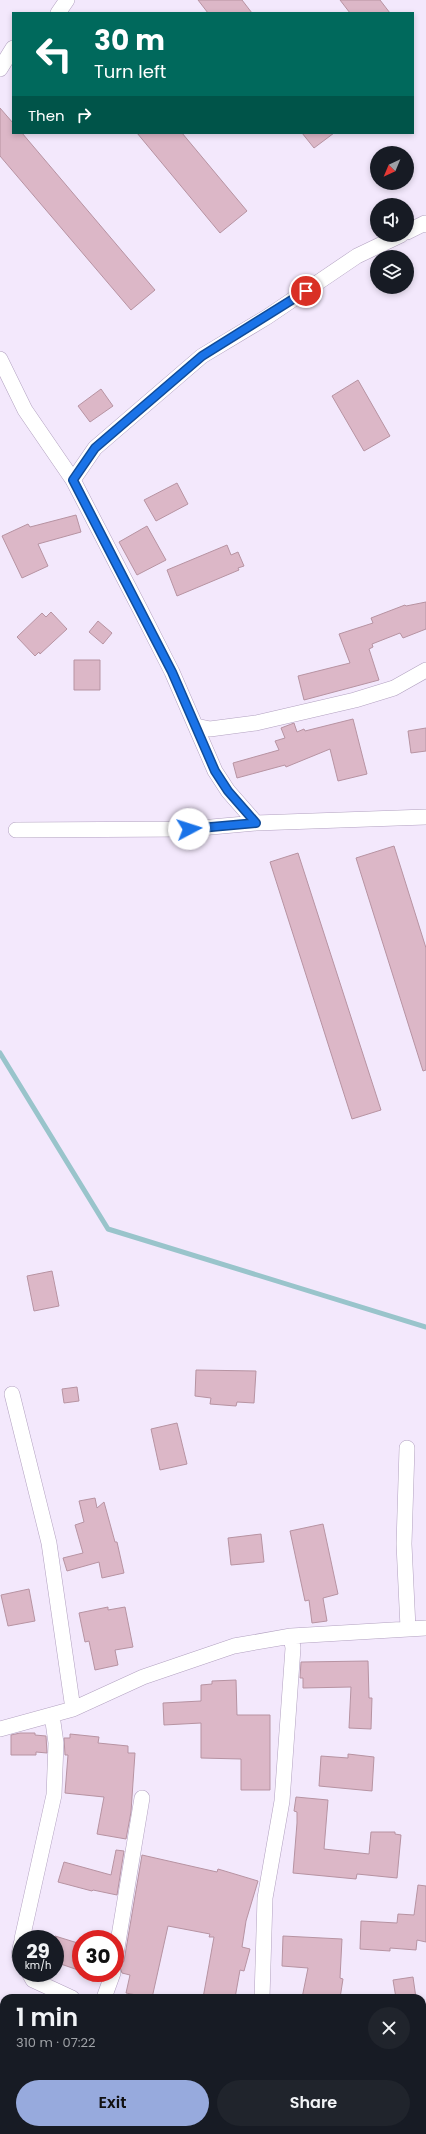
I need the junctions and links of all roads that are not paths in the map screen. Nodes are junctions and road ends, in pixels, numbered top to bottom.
1 (67, 0) edge
2 (59, 12) edge
3 (12, 50) edge
4 (0, 69) edge
5 (426, 223) edge
6 (414, 229) edge
7 (386, 242) edge
8 (0, 359) edge
9 (73, 480) junction
10 (426, 670) edge
11 (196, 726) junction
12 (426, 817) edge
13 (256, 823) junction
14 (16, 830) dead end
15 (12, 1394) dead end
16 (407, 1448) dead end
17 (408, 1628) junction
18 (426, 1628) edge
19 (291, 1636) junction
20 (73, 1709) junction
21 (52, 1715) junction
22 (0, 1729) edge
23 (142, 1798) dead end
24 (24, 1930) edge
25 (120, 1930) edge
26 (37, 1982) edge
27 (110, 1982) edge
28 (63, 1994) edge
29 (105, 1994) edge
30 (262, 1994) edge

1 - 2 street
3 - 4 street
5 - 6 street
7 - 9 street
8 - 9 street
9 - 11 street
10 - 11 street
11 - 13 street
12 - 13 street
13 - 14 street
15 - 20 street
16 - 17 street
17 - 18 street
17 - 19 street
19 - 20 street
19 - 30 street
20 - 21 street
21 - 22 street
21 - 24 street
23 - 25 street
26 - 28 street
27 - 29 street

